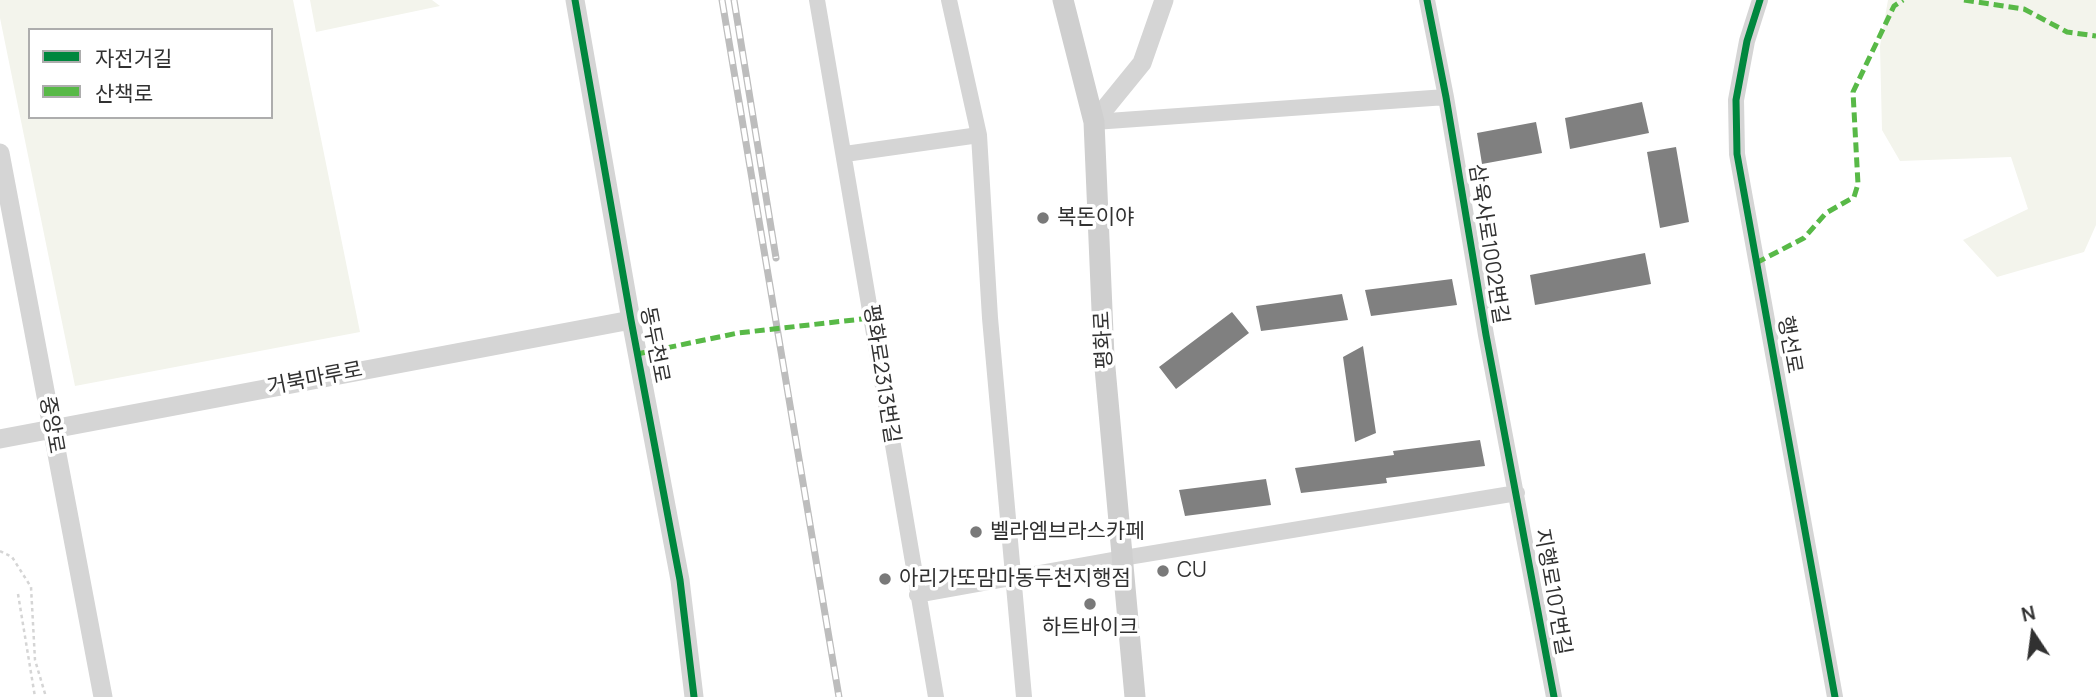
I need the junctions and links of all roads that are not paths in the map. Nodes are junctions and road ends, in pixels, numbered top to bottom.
1 (575, 0) edge
2 (817, 0) edge
3 (949, 0) edge
4 (1063, 0) edge
5 (1164, 0) edge
6 (1427, 0) edge
7 (1760, 0) edge
8 (1446, 97) junction
9 (1094, 122) junction
10 (979, 135) junction
11 (0, 153) edge
12 (845, 154) junction
13 (631, 320) junction
14 (52, 429) junction
15 (0, 439) edge
16 (1517, 493) junction
17 (1123, 558) junction
18 (1012, 578) junction
19 (917, 595) junction
20 (103, 697) edge
21 (694, 697) edge
22 (936, 697) edge
23 (1024, 697) edge
24 (1135, 697) edge
25 (1554, 697) edge
26 (1835, 697) edge

1 - 13 street, 동두천로
2 - 12 street, 평화로2313번길
3 - 10 street
4 - 9 main road, 평화로
5 - 9 street
6 - 8 street, 삼육사로1002번길
7 - 26 street, 행선로
8 - 9 street
8 - 16 street, 삼육사로1002번길
9 - 17 main road, 평화로
10 - 12 street
10 - 18 street
11 - 14 street, 중앙로
12 - 19 street, 평화로2313번길
13 - 14 street, 거북마루로
13 - 21 street, 동두천로
14 - 15 street, 거북마루로
14 - 20 street, 중앙로
16 - 17 street
16 - 25 street, 지행로107번길
17 - 18 street
17 - 24 main road, 평화로
18 - 19 street
18 - 23 street
19 - 22 street, 평화로2313번길

